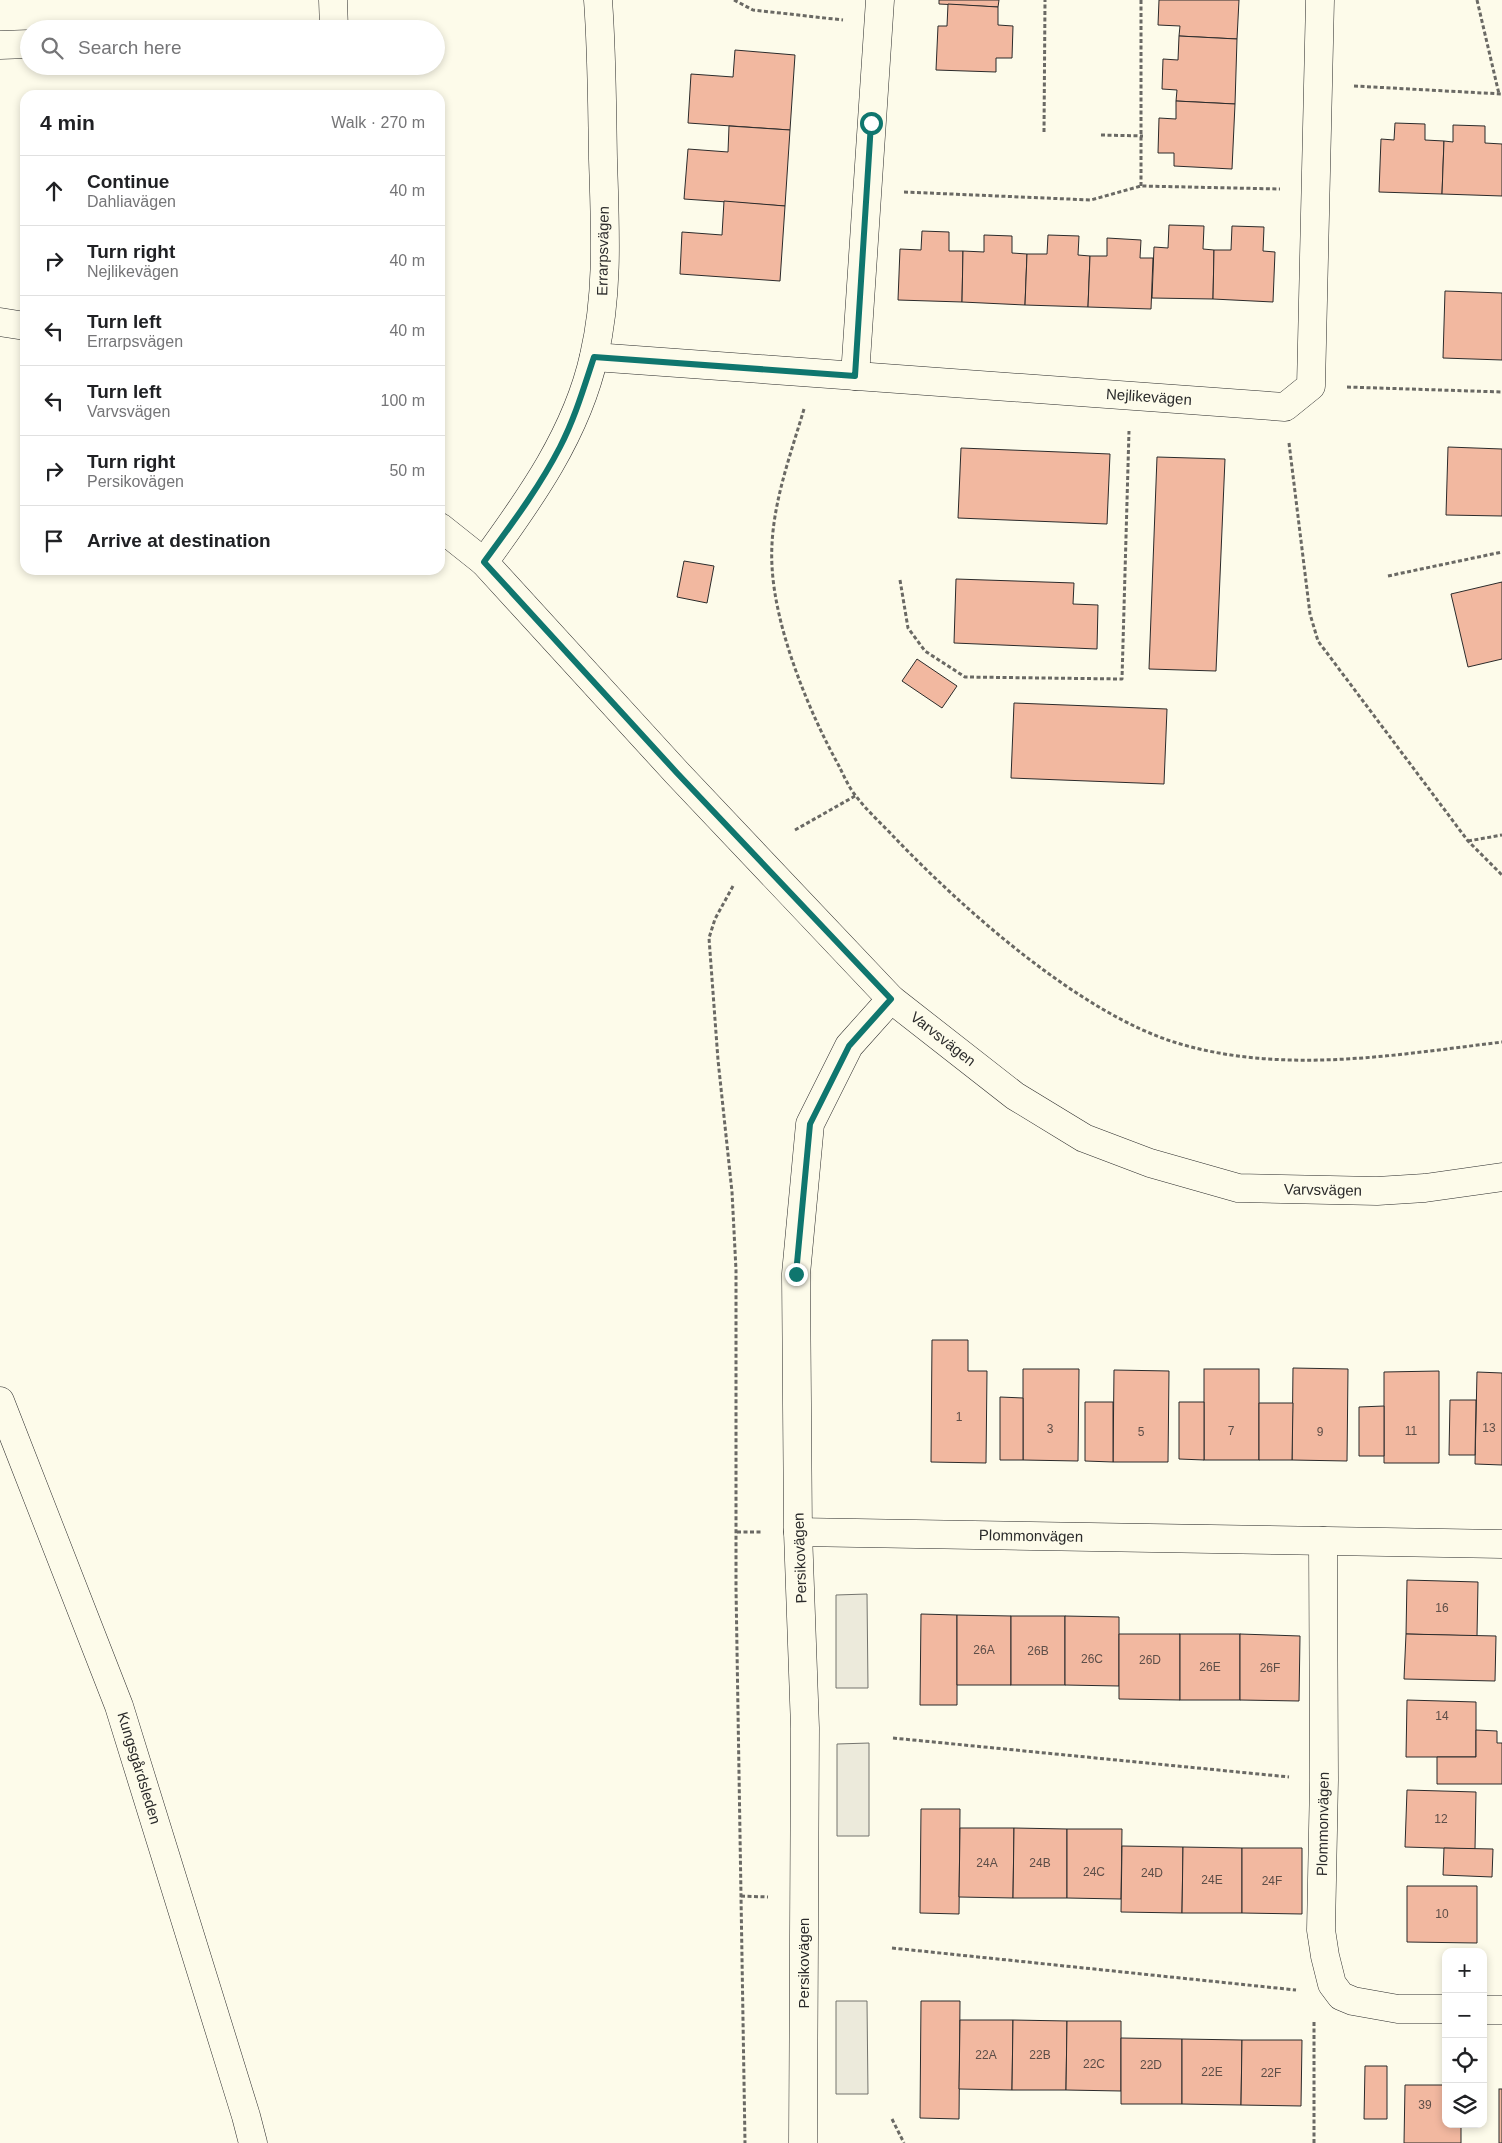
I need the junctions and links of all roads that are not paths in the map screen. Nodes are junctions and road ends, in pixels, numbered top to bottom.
1 (333, 0) edge
2 (598, 0) edge
3 (1320, 0) edge
4 (879, 12) edge
5 (334, 20) edge
6 (20, 45) edge
7 (0, 46) edge
8 (0, 322) edge
9 (20, 325) edge
10 (594, 357) junction
11 (855, 376) junction
12 (445, 531) edge
13 (484, 562) junction
14 (891, 999) junction
15 (1502, 1177) edge
16 (0, 1401) edge
17 (798, 1532) junction
18 (1323, 1541) junction
19 (1502, 1544) edge
20 (1442, 2010) edge
21 (1487, 2010) edge
22 (1502, 2010) edge
23 (253, 2143) edge
24 (803, 2143) edge

1 - 5 street
2 - 10 street, Errarpsvägen
3 - 11 street, Nejlikevägen
4 - 11 street
6 - 7 street
8 - 9 street
10 - 11 street, Nejlikevägen
10 - 13 street, Errarpsvägen
12 - 13 street, Varvsvägen
13 - 14 street, Varvsvägen
14 - 15 street, Varvsvägen
14 - 17 street, Persikovägen
16 - 23 street, Kungsgårdsleden
17 - 18 street, Plommonvägen
17 - 24 street, Persikovägen
18 - 19 street, Plommonvägen
18 - 20 street, Plommonvägen
21 - 22 street

